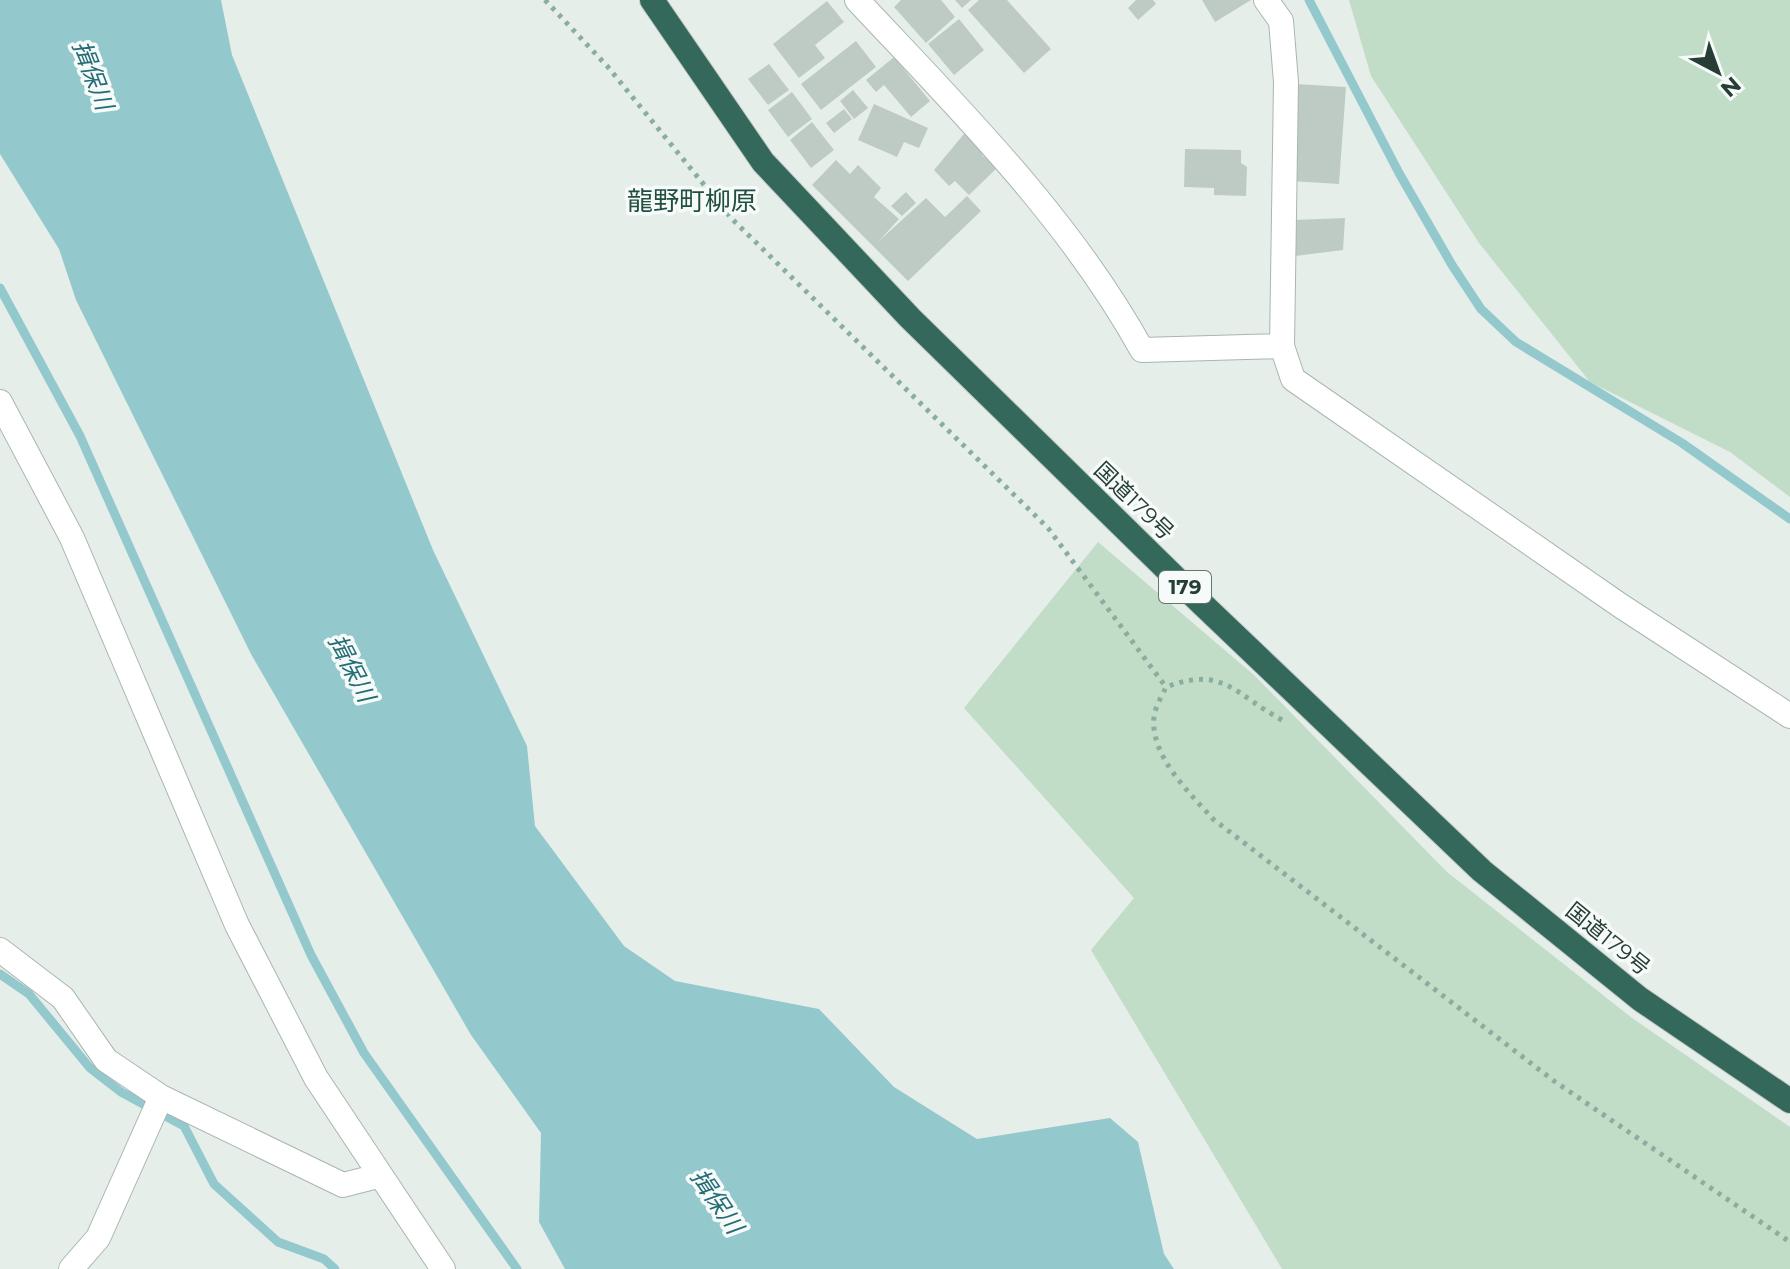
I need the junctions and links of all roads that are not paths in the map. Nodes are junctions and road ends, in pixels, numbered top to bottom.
1 (652, 0) edge
2 (857, 0) edge
3 (1266, 0) edge
4 (1282, 346) junction
5 (0, 402) edge
6 (1790, 716) edge
7 (0, 950) edge
8 (161, 1097) junction
9 (1790, 1101) edge
10 (378, 1176) junction
11 (71, 1269) edge
12 (443, 1269) edge

1 - 9 highway, 国道179号 / 179
2 - 4 street
3 - 4 street
4 - 6 street
5 - 10 street
7 - 8 street
8 - 10 street
8 - 11 street
10 - 12 street

